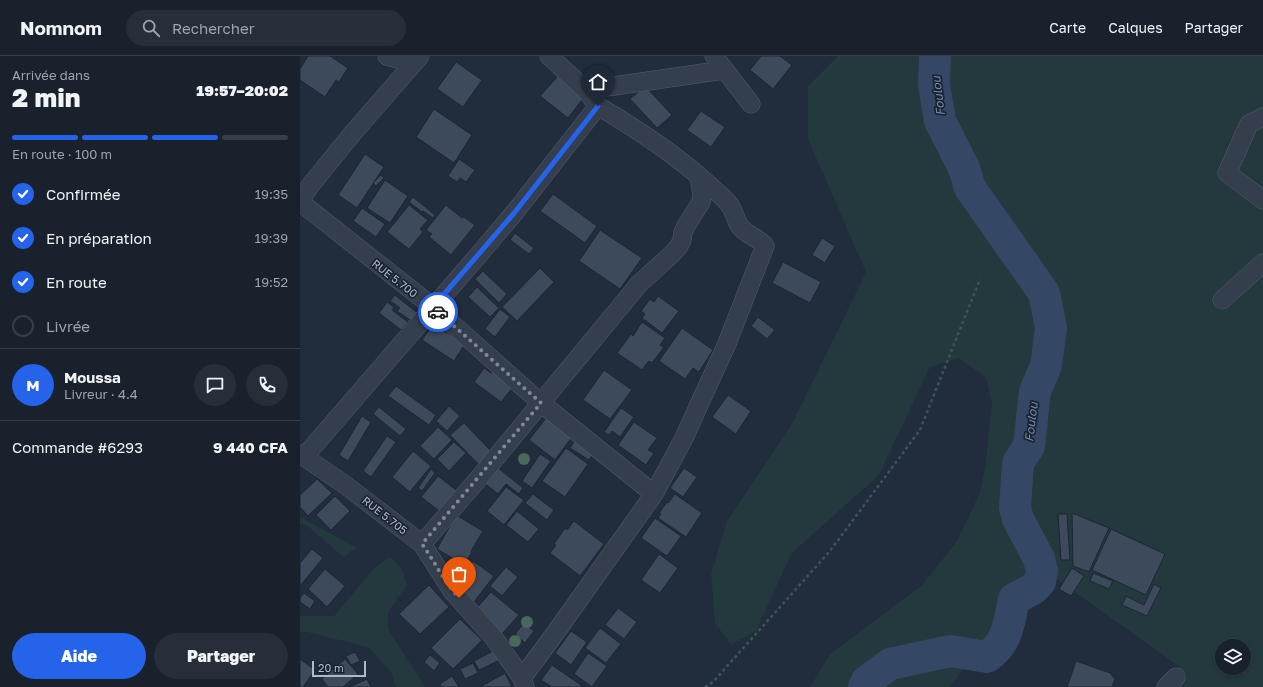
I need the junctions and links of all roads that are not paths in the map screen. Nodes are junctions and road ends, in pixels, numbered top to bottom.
1 (387, 56) edge
2 (549, 56) edge
3 (416, 60) edge
4 (719, 63) edge
5 (586, 90) junction
6 (751, 104) dead end
7 (598, 106) junction
8 (1263, 117) edge
9 (699, 176) junction
10 (305, 185) edge
11 (1263, 200) edge
12 (300, 201) edge
13 (1263, 263) edge
14 (1222, 300) dead end
15 (433, 307) junction
16 (541, 403) junction
17 (302, 455) edge
18 (654, 494) junction
19 (422, 544) junction
20 (524, 683) edge

1 - 3 street
2 - 5 street
3 - 10 street, RUE 5.700
4 - 5 street
4 - 6 street
5 - 7 street
7 - 9 street
7 - 15 street
8 - 11 street
9 - 16 street
9 - 18 street
10 - 12 street, RUE 5.700
12 - 15 street, RUE 5.700
13 - 14 street
15 - 16 street, RUE 5.700
15 - 17 street
16 - 18 street, RUE 5.700
16 - 19 street
17 - 19 street, RUE 5.705
18 - 20 street
19 - 20 street, RUE 5.705

